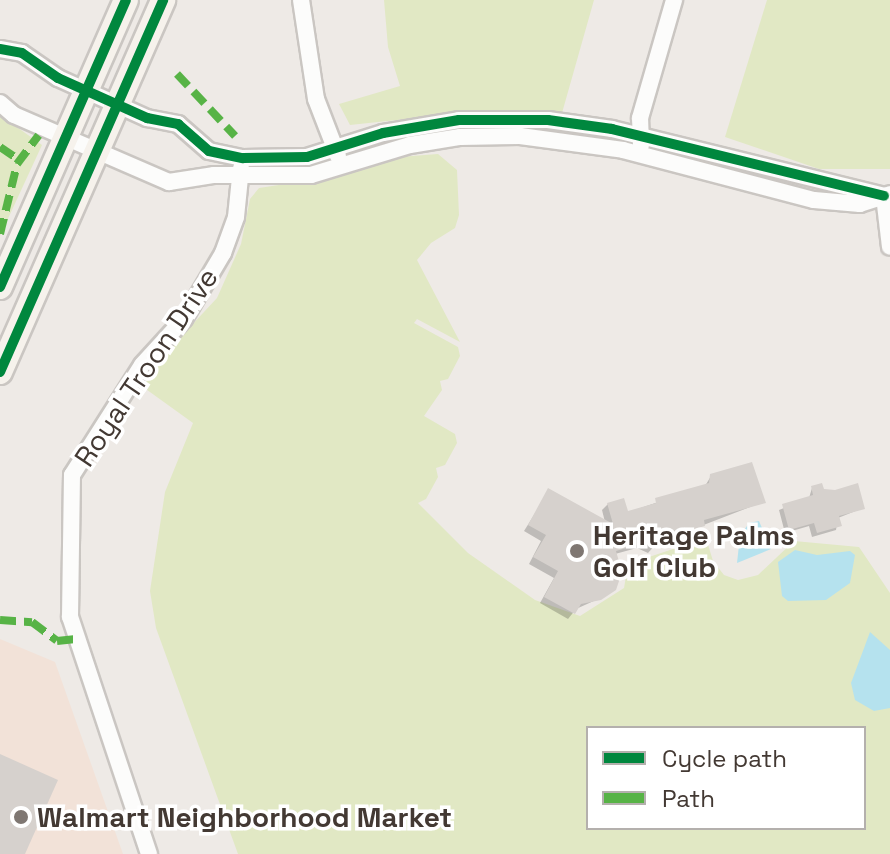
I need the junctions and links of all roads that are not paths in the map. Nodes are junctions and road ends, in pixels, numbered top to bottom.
1 (126, 0) edge
2 (163, 0) edge
3 (301, 0) edge
4 (674, 0) edge
5 (0, 49) edge
6 (86, 90) junction
7 (0, 103) edge
8 (117, 104) junction
9 (67, 134) junction
10 (638, 135) junction
11 (98, 148) junction
12 (335, 148) junction
13 (631, 152) junction
14 (243, 158) junction
15 (340, 166) junction
16 (240, 178) junction
17 (887, 195) edge
18 (890, 247) edge
19 (0, 287) edge
20 (0, 372) edge
21 (149, 854) edge

1 - 6 main road
2 - 8 main road
3 - 12 street
4 - 10 street
5 - 6 street
6 - 8 street
6 - 9 main road
7 - 9 street
8 - 11 main road
8 - 14 street
9 - 11 street
9 - 19 main road
10 - 12 street
10 - 13 street
10 - 17 street
11 - 16 street
11 - 20 main road
12 - 14 street
12 - 15 street
13 - 15 street
13 - 17 street
14 - 16 street, Royal Troon Drive
15 - 16 street
16 - 21 street, Royal Troon Drive
17 - 18 street

